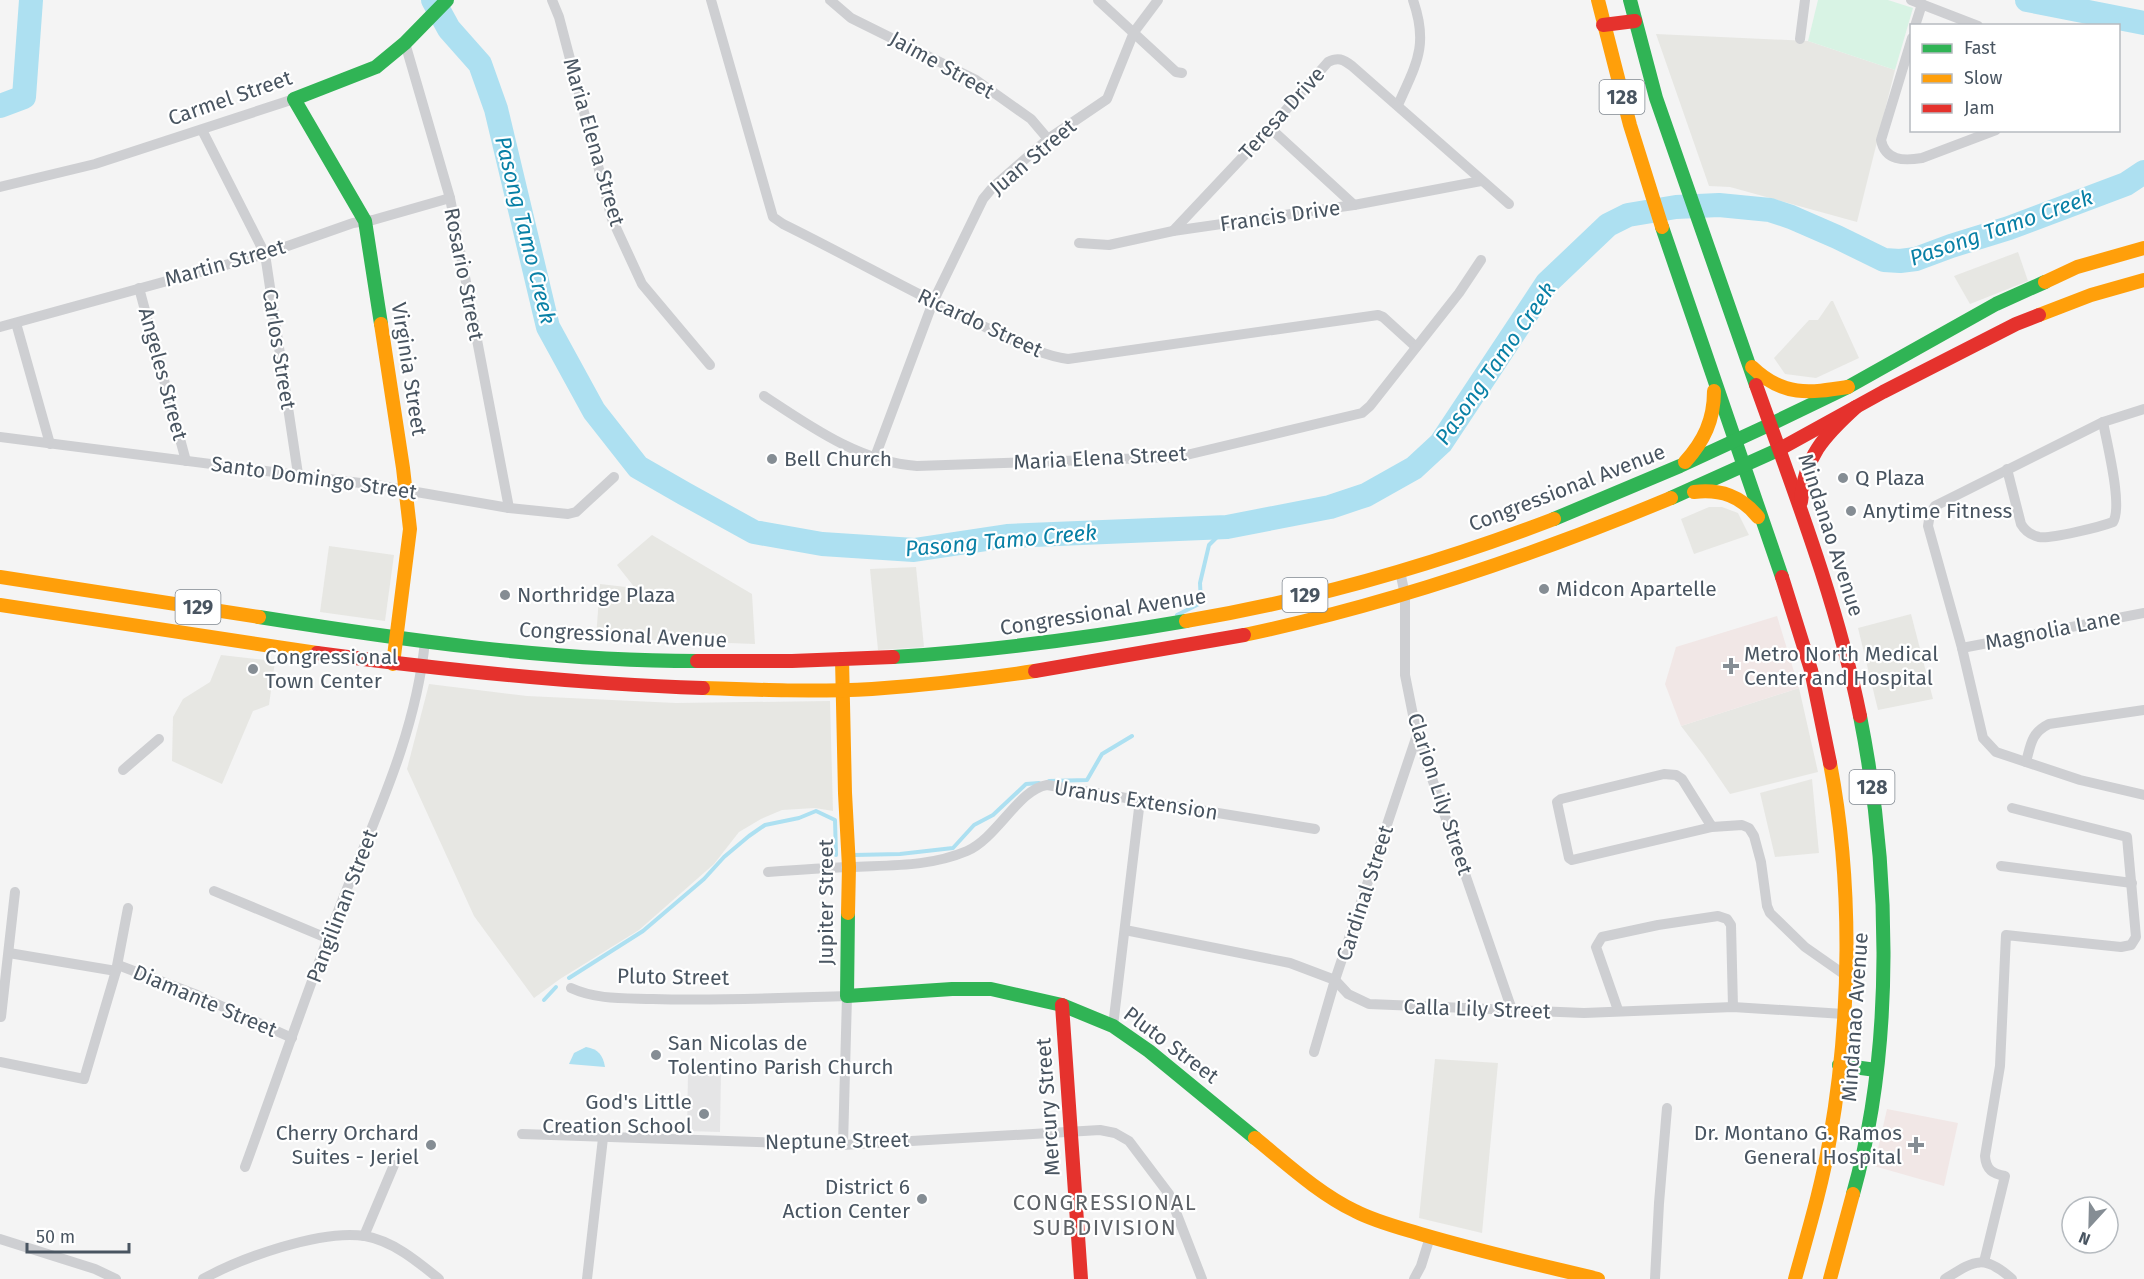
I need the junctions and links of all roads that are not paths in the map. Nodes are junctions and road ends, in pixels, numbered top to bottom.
1 (447, 0) edge
2 (552, 0) edge
3 (711, 0) edge
4 (830, 0) edge
5 (1098, 0) edge
6 (1158, 0) edge
7 (1413, 0) edge
8 (1598, 0) edge
9 (1630, 0) edge
10 (1805, 0) edge
11 (1916, 2) edge
12 (1635, 21) junction
13 (1915, 24) edge
14 (1973, 24) edge
15 (1604, 25) junction
16 (1134, 32) junction
17 (1800, 39) dead end
18 (1910, 41) edge
19 (405, 43) junction
20 (1182, 73) dead end
21 (294, 99) junction
22 (1398, 105) junction
23 (1270, 128) junction
24 (202, 130) junction
25 (1991, 132) edge
26 (1048, 139) junction
27 (1481, 181) junction
28 (0, 187) edge
29 (450, 198) junction
30 (1509, 204) dead end
31 (1354, 205) junction
32 (365, 221) junction
33 (1173, 231) junction
34 (1079, 243) dead end
35 (2144, 248) edge
36 (265, 254) junction
37 (1481, 260) dead end
38 (2144, 280) edge
39 (139, 288) junction
40 (933, 302) junction
41 (16, 323) junction
42 (0, 327) edge
43 (1416, 347) junction
44 (1750, 364) junction
45 (710, 365) dead end
46 (1713, 376) junction
47 (1848, 387) junction
48 (764, 396) dead end
49 (1856, 407) junction
50 (2144, 409) edge
51 (2103, 422) junction
52 (1771, 424) junction
53 (0, 437) edge
54 (1736, 441) junction
55 (50, 444) junction
56 (1780, 449) junction
57 (874, 457) junction
58 (186, 460) junction
59 (1744, 466) junction
60 (1679, 468) junction
61 (2007, 469) junction
62 (298, 474) junction
63 (614, 477) dead end
64 (406, 491) junction
65 (1681, 493) junction
66 (509, 508) junction
67 (1801, 512) junction
68 (1767, 533) junction
69 (1400, 571) junction
70 (0, 577) edge
71 (1405, 594) junction
72 (0, 605) edge
73 (2144, 613) edge
74 (396, 638) junction
75 (424, 641) junction
76 (1962, 648) junction
77 (842, 659) junction
78 (393, 664) junction
79 (422, 668) junction
80 (842, 690) junction
81 (2144, 710) edge
82 (1417, 735) junction
83 (159, 740) dead end
84 (2026, 762) junction
85 (123, 770) dead end
86 (2144, 795) edge
87 (1140, 800) junction
88 (2012, 808) dead end
89 (1712, 827) junction
90 (1315, 829) dead end
91 (2001, 866) dead end
92 (849, 867) junction
93 (768, 872) dead end
94 (2132, 883) junction
95 (214, 891) dead end
96 (15, 892) dead end
97 (128, 908) dead end
98 (1125, 930) junction
99 (329, 939) junction
100 (9, 953) junction
101 (117, 968) junction
102 (1845, 975) junction
103 (1335, 980) junction
104 (571, 988) dead end
105 (847, 996) junction
106 (1062, 1005) junction
107 (1733, 1006) junction
108 (1512, 1010) junction
109 (1618, 1010) junction
110 (1844, 1014) junction
111 (1, 1017) edge
112 (1113, 1026) junction
113 (292, 1038) junction
114 (1314, 1052) dead end
115 (0, 1062) edge
116 (1839, 1065) junction
117 (1876, 1070) junction
118 (1667, 1108) dead end
119 (1072, 1131) junction
120 (522, 1134) dead end
121 (603, 1138) junction
122 (843, 1144) junction
123 (394, 1165) dead end
124 (245, 1167) dead end
125 (364, 1236) junction
126 (1430, 1237) junction
127 (0, 1239) edge
128 (1984, 1262) junction
129 (116, 1279) edge
130 (203, 1279) edge
131 (439, 1279) edge
132 (587, 1279) edge
133 (1081, 1279) edge
134 (1202, 1279) edge
135 (1414, 1279) edge
136 (1598, 1279) edge
137 (1655, 1279) edge
138 (1795, 1279) edge
139 (1830, 1279) edge
140 (1945, 1279) edge
141 (2012, 1279) edge

1 - 19 main road, Carmel Street
2 - 45 street, Maria Elena Street
3 - 40 street, Ricardo Street
4 - 26 street, Jaime Street
5 - 16 street
6 - 16 street, Juan Street
7 - 22 street
8 - 15 main road, Mindanao Avenue / 128
9 - 12 main road, Mindanao Avenue / 128
10 - 17 street
11 - 13 street
11 - 14 street
12 - 15 main road
12 - 44 main road, Mindanao Avenue / 128
15 - 46 main road, Mindanao Avenue / 128
16 - 20 street
16 - 26 street, Juan Street
18 - 25 street
19 - 21 main road, Carmel Street
19 - 29 street, Rosario Street
21 - 24 street, Carmel Street
21 - 32 main road, Virginia Street
22 - 23 street, Teresa Drive
22 - 27 street, Teresa Drive
23 - 31 street
23 - 33 street, Teresa Drive
24 - 28 street, Carmel Street
24 - 36 street, Carlos Street
26 - 40 street, Juan Street
27 - 30 street, Teresa Drive
27 - 31 street, Francis Drive
29 - 32 street, Martin Street
29 - 66 street, Rosario Street
31 - 33 street, Francis Drive
32 - 36 street, Martin Street
32 - 64 main road, Virginia Street
33 - 34 street, Francis Drive
35 - 47 main road, Congressional Avenue / 129
36 - 39 street, Martin Street
36 - 62 street, Carlos Street
37 - 43 street, Maria Elena Street
38 - 49 main road, 129
39 - 41 street, Martin Street
39 - 58 street, Angeles Street
40 - 43 street, Ricardo Street
40 - 57 street, Juan Street
41 - 42 street, Martin Street
41 - 55 street
43 - 57 street, Maria Elena Street
44 - 47 main road
44 - 52 main road, Mindanao Avenue / 128
46 - 54 main road, Mindanao Avenue / 128
46 - 60 main road
47 - 52 main road, Congressional Avenue / 129
48 - 57 street, Maria Elena Street
49 - 56 main road, 129
49 - 67 main road
50 - 51 street
51 - 61 street
51 - 61 street
52 - 54 main road, Congressional Avenue / 129
52 - 56 main road, Mindanao Avenue / 128
53 - 55 street, Santo Domingo Street
54 - 59 main road, Mindanao Avenue / 128
54 - 60 main road, Congressional Avenue / 129
55 - 58 street, Santo Domingo Street
56 - 59 main road, 129
56 - 67 main road, Mindanao Avenue / 128
58 - 62 street, Santo Domingo Street
59 - 65 main road, 129
59 - 68 main road, Mindanao Avenue / 128
60 - 69 main road, Congressional Avenue / 129
61 - 76 street
62 - 64 street, Santo Domingo Street
63 - 66 street, Santo Domingo Street
64 - 66 street, Santo Domingo Street
64 - 74 main road, Virginia Street
65 - 68 main road
65 - 71 main road, 129
67 - 117 main road, Mindanao Avenue / 128
68 - 102 main road, Mindanao Avenue / 128
69 - 71 street, Clarion Lily Street
69 - 77 main road, Congressional Avenue / 129
70 - 74 main road, Congressional Avenue / 129
71 - 80 main road, 129
71 - 82 street, Clarion Lily Street
72 - 78 main road, 129
73 - 76 street, Magnolia Lane
74 - 75 main road, Congressional Avenue / 129
74 - 78 main road, Virginia Street
75 - 77 main road, Congressional Avenue / 129
75 - 79 street, Pangilinan Street
76 - 84 street
77 - 80 main road, Jupiter Street
78 - 79 main road, 129
79 - 80 main road, 129
79 - 99 street, Pangilinan Street
80 - 92 main road, Jupiter Street
81 - 84 street
82 - 103 street, Cardinal Street
82 - 108 street, Clarion Lily Street
83 - 85 street
84 - 86 street
87 - 90 street, Uranus Extension
87 - 92 street, Uranus Extension
87 - 98 street
88 - 94 street
89 - 89 street
89 - 102 street
91 - 94 street
92 - 93 street, Uranus Extension
92 - 105 main road, Jupiter Street
94 - 128 street
95 - 99 street
96 - 100 street
97 - 101 street
98 - 103 street, Calla Lily Street
98 - 112 street
99 - 113 street, Pangilinan Street
100 - 101 street, Diamante Street
100 - 111 street
101 - 113 street, Diamante Street
101 - 115 street
102 - 110 main road, Mindanao Avenue / 128
103 - 108 street, Calla Lily Street
103 - 114 street, Cardinal Street
104 - 105 street, Pluto Street
105 - 106 main road, Pluto Street
105 - 122 street, Jupiter Street
106 - 112 main road, Pluto Street
106 - 119 main road, Mercury Street
107 - 109 street, Calla Lily Street
107 - 109 street
107 - 110 street, Calla Lily Street
108 - 109 street, Calla Lily Street
110 - 116 main road, Mindanao Avenue / 128
112 - 126 main road, Pluto Street
113 - 124 street, Pangilinan Street
116 - 117 main road
116 - 138 main road, Mindanao Avenue / 128
117 - 139 main road, Mindanao Avenue / 128
118 - 137 street
119 - 122 street, Neptune Street
119 - 133 main road, Mercury Street
119 - 134 street, Neptune Street
120 - 121 street, Neptune Street
121 - 122 street, Neptune Street
121 - 132 street
123 - 125 street
125 - 130 street
125 - 131 street
126 - 135 street
126 - 136 main road, Pluto Street
127 - 129 street
128 - 140 street
128 - 141 street

